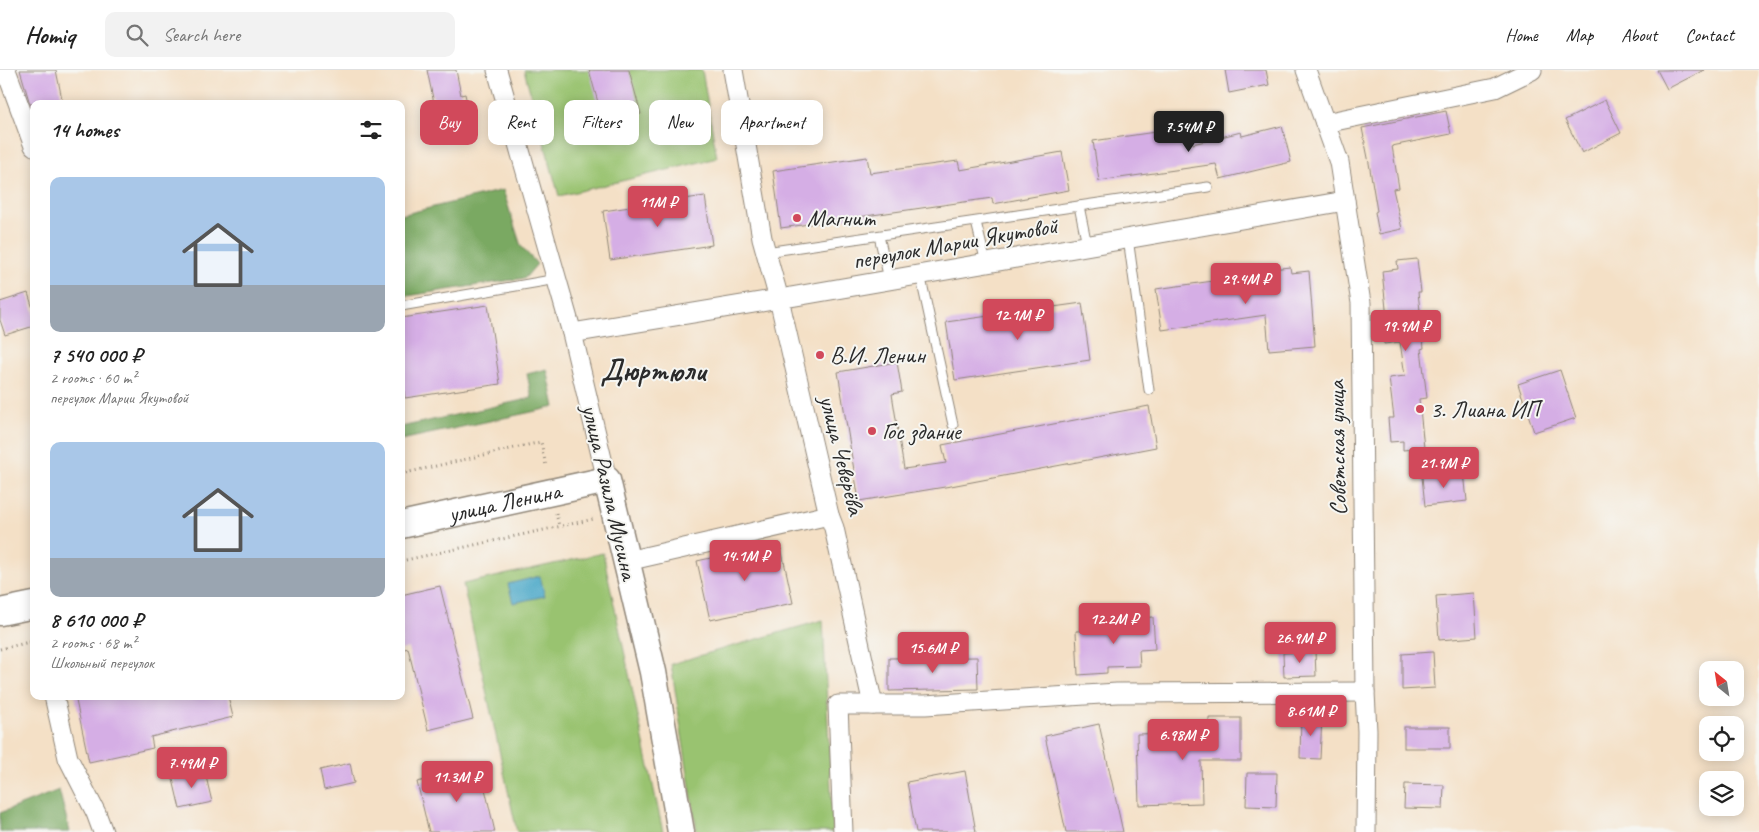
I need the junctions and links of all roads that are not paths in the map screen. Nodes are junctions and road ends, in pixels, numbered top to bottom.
1 (6, 70) edge
2 (497, 70) edge
3 (733, 70) edge
4 (1306, 70) edge
5 (1532, 70) edge
6 (1325, 124) junction
7 (30, 135) edge
8 (1208, 187) dead end
9 (1345, 201) junction
10 (1079, 206) junction
11 (976, 222) junction
12 (879, 236) junction
13 (1128, 238) junction
14 (1087, 245) junction
15 (766, 252) junction
16 (986, 263) junction
17 (920, 274) junction
18 (557, 279) junction
19 (889, 280) junction
20 (779, 299) junction
21 (405, 305) edge
22 (572, 333) junction
23 (1149, 390) dead end
24 (953, 425) dead end
25 (607, 480) junction
26 (829, 515) junction
27 (405, 524) edge
28 (627, 560) junction
29 (30, 607) edge
30 (0, 612) edge
31 (1365, 692) junction
32 (55, 700) edge
33 (873, 705) junction
34 (103, 832) edge
35 (681, 832) edge
36 (843, 832) edge
37 (1366, 832) edge

1 - 7 street
2 - 18 street, улица Разила Мусина
3 - 15 street, улица Чеверёва
4 - 6 street, Советская улица
5 - 6 street
6 - 9 street, Советская улица
8 - 10 lane
9 - 13 street, переулок Марии Якутовой
9 - 31 street, Советская улица
10 - 11 lane
10 - 14 lane
11 - 12 lane
11 - 16 lane
12 - 15 lane
12 - 19 lane
13 - 14 street, переулок Марии Якутовой
13 - 23 lane
14 - 16 street, переулок Марии Якутовой
15 - 20 street, улица Чеверёва
16 - 17 street, переулок Марии Якутовой
17 - 19 street, переулок Марии Якутовой
17 - 24 lane
18 - 21 lane
18 - 22 street, улица Разила Мусина
19 - 20 street, переулок Марии Якутовой
20 - 22 street, переулок Марии Якутовой
20 - 26 street, улица Чеверёва
22 - 25 street, улица Разила Мусина
25 - 27 main road, улица Ленина
25 - 28 main road, улица Разила Мусина
26 - 28 street
26 - 33 street, улица Чеверёва
28 - 35 main road, улица Разила Мусина
29 - 30 main road
31 - 33 street
31 - 37 street, Советская улица
32 - 34 street
33 - 36 street

